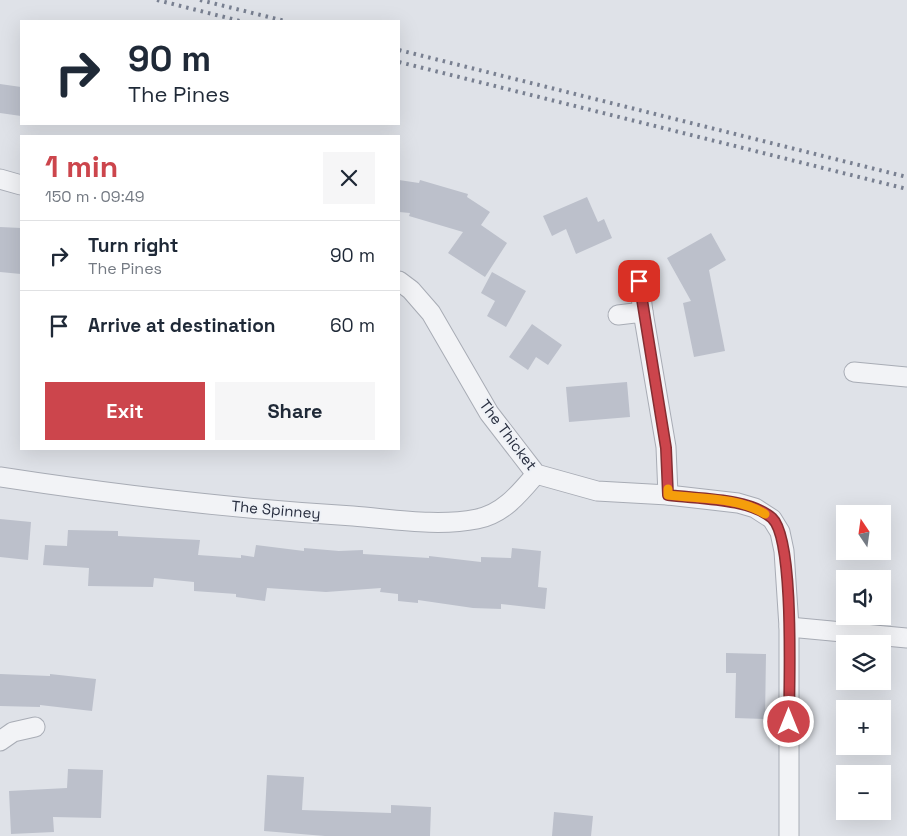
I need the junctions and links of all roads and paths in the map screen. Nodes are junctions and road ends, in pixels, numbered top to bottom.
1 (0, 179) edge
2 (20, 185) edge
3 (639, 281) dead end
4 (400, 282) edge
5 (643, 312) junction
6 (618, 315) dead end
7 (854, 372) dead end
8 (907, 377) edge
9 (536, 474) junction
10 (0, 476) edge
11 (668, 495) junction
12 (789, 627) junction
13 (907, 638) edge
14 (34, 727) dead end
15 (0, 741) edge
16 (789, 836) edge

1 - 2 street
3 - 5 street
4 - 9 street, The Thicket
5 - 6 street
5 - 11 street
7 - 8 street
9 - 10 street, The Spinney
9 - 11 street, The Thicket
11 - 12 street, The Thicket
12 - 13 street
12 - 16 street, The Thicket
14 - 15 street

